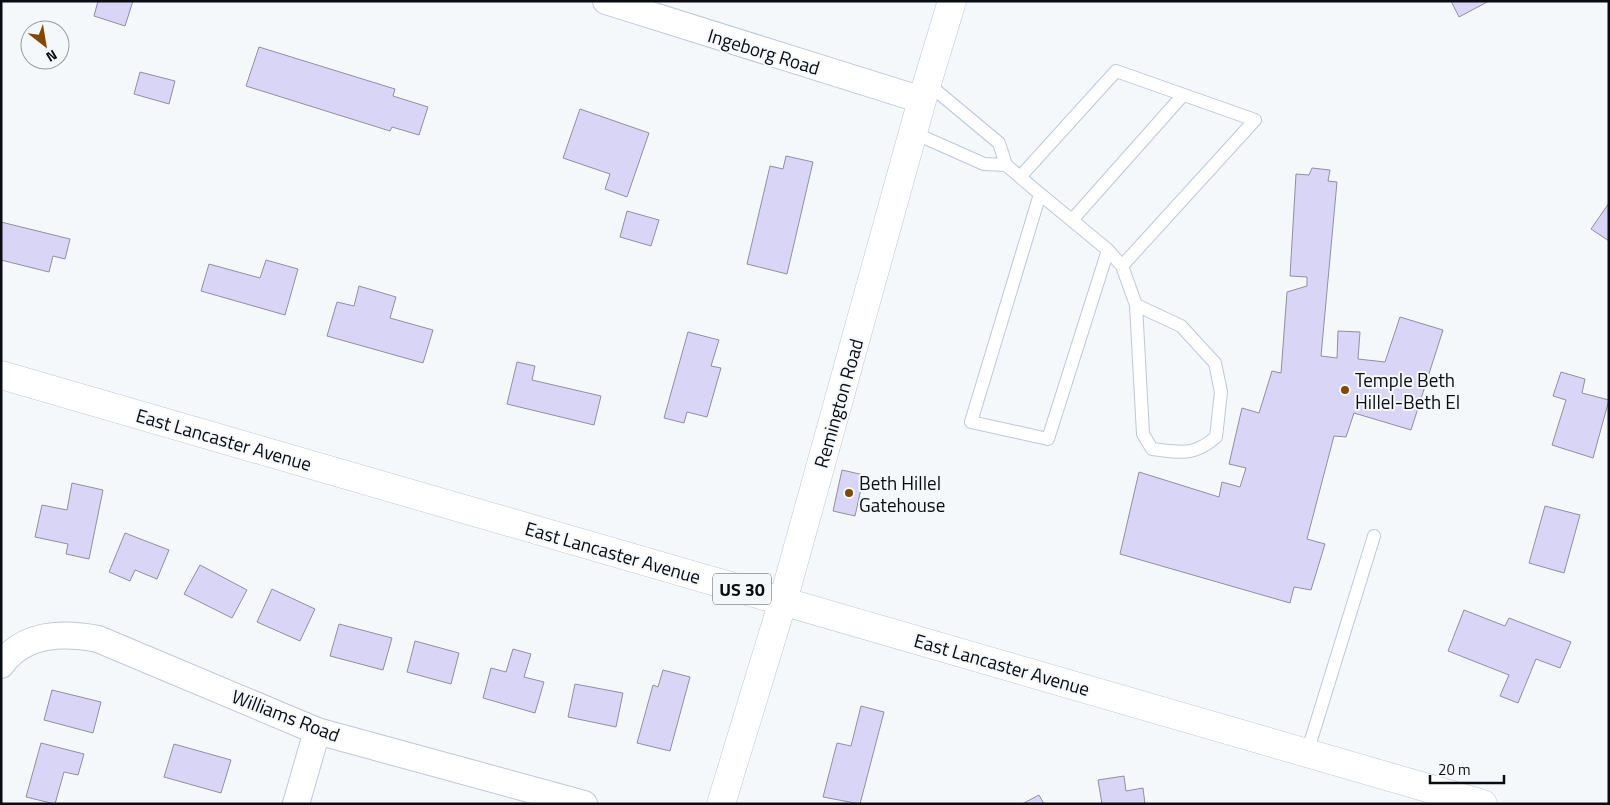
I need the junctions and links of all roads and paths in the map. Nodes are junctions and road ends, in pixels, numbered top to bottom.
1 (606, 1) edge
2 (952, 1) edge
3 (925, 92) junction
4 (1183, 95) junction
5 (914, 133) junction
6 (1006, 165) junction
7 (1020, 177) junction
8 (1040, 194) junction
9 (1072, 220) junction
10 (1108, 250) junction
11 (1122, 266) junction
12 (1136, 305) junction
13 (1, 375) edge
14 (1374, 536) dead end
15 (783, 601) junction
16 (1, 665) edge
17 (317, 731) junction
18 (1307, 753) junction
19 (296, 804) edge
20 (584, 804) edge
21 (721, 804) edge
22 (1484, 804) edge

1 - 3 street, Ingeborg Road
2 - 3 main road, Remington Road
3 - 5 main road, Remington Road
3 - 6 lane
4 - 7 lane
4 - 9 lane
4 - 11 lane
5 - 6 lane
5 - 15 main road, Remington Road
6 - 7 lane
7 - 8 lane
8 - 9 lane
8 - 10 lane
9 - 10 lane
10 - 11 lane
11 - 12 lane
12 - 12 lane
13 - 15 main road, East Lancaster Avenue / US 30
14 - 18 lane
15 - 18 main road, East Lancaster Avenue / US 30
15 - 21 main road, Remington Road
16 - 17 street, Williams Road
17 - 19 street
17 - 20 street, Williams Road
18 - 22 main road, East Lancaster Avenue / US 30

